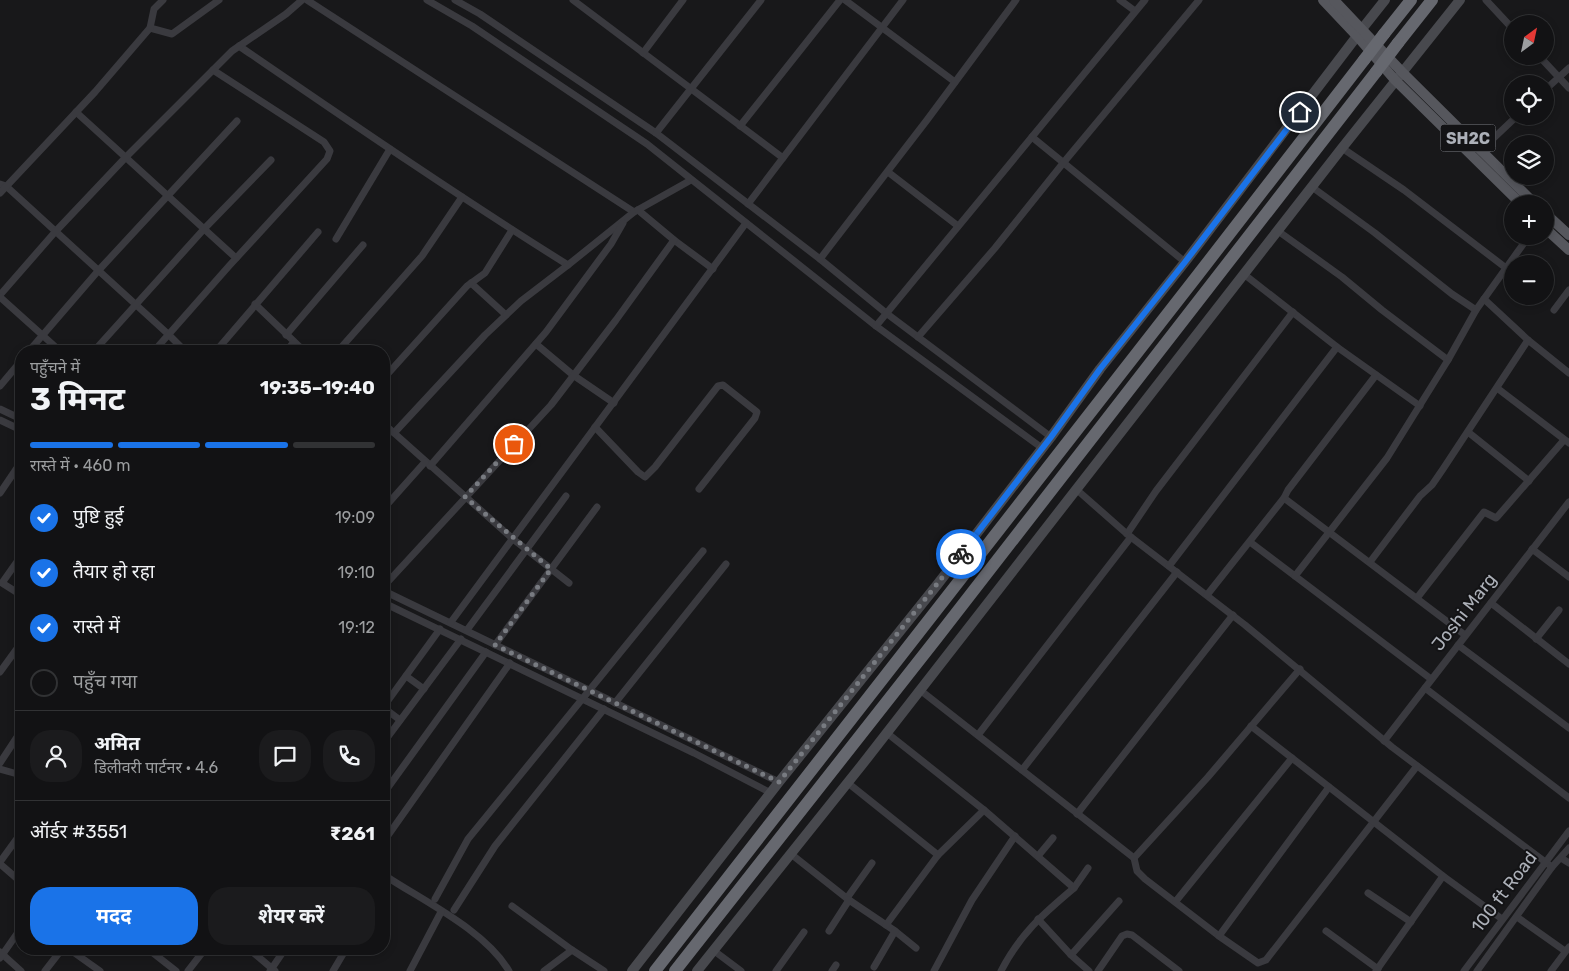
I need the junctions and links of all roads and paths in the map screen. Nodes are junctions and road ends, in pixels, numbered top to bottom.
1 (163, 0) edge
2 (220, 0) edge
3 (302, 0) edge
4 (307, 0) edge
5 (427, 0) edge
6 (455, 0) edge
7 (573, 0) edge
8 (683, 0) edge
9 (760, 0) edge
10 (840, 0) edge
11 (845, 0) edge
12 (903, 0) edge
13 (1016, 0) edge
14 (1120, 0) edge
15 (1145, 0) edge
16 (1198, 0) edge
17 (1323, 0) edge
18 (1334, 0) edge
19 (1385, 0) edge
20 (1411, 0) edge
21 (1432, 0) edge
22 (1460, 0) edge
23 (1486, 0) edge
24 (1136, 11) junction
25 (1504, 19) edge
26 (150, 28) junction
27 (882, 28) junction
28 (1360, 33) junction
29 (239, 46) junction
30 (643, 53) junction
31 (1547, 65) edge
32 (1569, 68) edge
33 (213, 70) junction
34 (1398, 76) junction
35 (1559, 78) junction
36 (955, 82) junction
37 (1554, 82) edge
38 (1569, 88) edge
39 (691, 90) junction
40 (76, 112) junction
41 (237, 121) dead end
42 (1507, 125) edge
43 (740, 126) junction
44 (656, 134) junction
45 (1032, 137) junction
46 (1342, 148) junction
47 (390, 149) junction
48 (1480, 151) junction
49 (126, 158) junction
50 (783, 158) junction
51 (271, 160) dead end
52 (1064, 162) junction
53 (888, 172) junction
54 (691, 180) junction
55 (3, 185) edge
56 (1312, 187) junction
57 (0, 193) edge
58 (167, 195) junction
59 (1512, 195) edge
60 (1526, 195) edge
61 (462, 197) junction
62 (748, 204) junction
63 (636, 211) junction
64 (626, 218) junction
65 (1554, 221) edge
66 (746, 224) junction
67 (958, 226) junction
68 (204, 229) junction
69 (512, 230) junction
70 (1278, 231) junction
71 (55, 232) junction
72 (318, 232) dead end
73 (1569, 235) edge
74 (1554, 236) edge
75 (336, 239) dead end
76 (674, 240) junction
77 (363, 245) dead end
78 (1569, 250) edge
79 (236, 258) junction
80 (820, 259) junction
81 (1185, 262) junction
82 (568, 264) junction
83 (1504, 266) edge
84 (713, 269) junction
85 (98, 271) junction
86 (1504, 271) edge
87 (1244, 275) junction
88 (471, 283) junction
89 (1569, 290) edge
90 (0, 296) edge
91 (1484, 299) junction
92 (255, 304) junction
93 (135, 305) junction
94 (1476, 310) junction
95 (1554, 310) dead end
96 (1293, 312) junction
97 (886, 313) junction
98 (506, 315) junction
99 (876, 326) junction
100 (168, 334) junction
101 (43, 335) junction
102 (286, 335) junction
103 (918, 337) junction
104 (1528, 340) junction
105 (294, 342) junction
106 (536, 344) junction
107 (34, 345) edge
108 (54, 345) edge
109 (99, 345) edge
110 (159, 345) edge
111 (179, 345) edge
112 (221, 345) edge
113 (291, 345) edge
114 (297, 345) edge
115 (343, 345) edge
116 (1337, 347) junction
117 (1448, 360) junction
118 (15, 368) edge
119 (390, 371) edge
120 (1569, 373) edge
121 (573, 375) junction
122 (1376, 376) junction
123 (0, 386) edge
124 (1497, 388) junction
125 (614, 403) junction
126 (1420, 406) junction
127 (0, 409) edge
128 (15, 416) edge
129 (0, 420) edge
130 (15, 427) edge
131 (595, 427) junction
132 (390, 429) edge
133 (1468, 432) junction
134 (394, 433) junction
135 (1051, 437) junction
136 (1567, 442) edge
137 (1042, 448) junction
138 (428, 464) junction
139 (15, 471) edge
140 (1529, 481) junction
141 (699, 488) dead end
142 (1076, 490) junction
143 (0, 493) edge
144 (566, 496) dead end
145 (465, 497) junction
146 (1284, 498) junction
147 (390, 502) edge
148 (1569, 502) edge
149 (596, 508) dead end
150 (1330, 532) junction
151 (1129, 535) junction
152 (513, 539) junction
153 (1250, 542) junction
154 (526, 549) junction
155 (1532, 549) junction
156 (703, 551) dead end
157 (1370, 562) junction
158 (15, 564) edge
159 (726, 564) dead end
160 (1169, 566) junction
161 (551, 569) junction
162 (1177, 572) junction
163 (1295, 576) junction
164 (1569, 578) edge
165 (390, 579) edge
166 (1, 582) edge
167 (569, 583) dead end
168 (15, 591) edge
169 (390, 594) edge
170 (1207, 595) junction
171 (1417, 598) junction
172 (1491, 603) junction
173 (390, 606) edge
174 (1559, 610) dead end
175 (1233, 615) junction
176 (451, 622) junction
177 (440, 630) junction
178 (467, 630) junction
179 (1465, 635) junction
180 (461, 640) junction
181 (1536, 640) junction
182 (495, 645) junction
183 (1458, 645) junction
184 (15, 651) edge
185 (486, 652) junction
186 (510, 663) junction
187 (1569, 664) edge
188 (1300, 669) junction
189 (0, 672) edge
190 (406, 676) junction
191 (1432, 679) junction
192 (1424, 688) junction
193 (424, 689) junction
194 (920, 690) junction
195 (590, 691) junction
196 (390, 699) edge
197 (584, 699) junction
198 (615, 703) junction
199 (604, 709) junction
200 (390, 712) edge
201 (400, 720) junction
202 (1251, 726) junction
203 (1569, 728) edge
204 (887, 733) junction
205 (390, 734) edge
206 (978, 735) junction
207 (15, 740) edge
208 (1384, 741) junction
209 (1292, 758) junction
210 (0, 763) edge
211 (1417, 766) junction
212 (0, 769) edge
213 (1022, 770) junction
214 (15, 773) edge
215 (779, 782) junction
216 (848, 783) junction
217 (390, 785) edge
218 (1329, 788) junction
219 (771, 793) junction
220 (1569, 798) edge
221 (984, 810) junction
222 (1078, 814) junction
223 (1373, 822) junction
224 (1569, 831) edge
225 (390, 833) edge
226 (1015, 836) junction
227 (1053, 838) dead end
228 (15, 842) edge
229 (1569, 848) edge
230 (791, 854) junction
231 (938, 856) junction
232 (1038, 856) junction
233 (1134, 858) junction
234 (1561, 858) junction
235 (1545, 862) junction
236 (0, 863) edge
237 (872, 863) dead end
238 (1569, 863) edge
239 (1552, 867) junction
240 (1088, 868) dead end
241 (1443, 876) junction
242 (15, 877) edge
243 (390, 881) edge
244 (1074, 888) junction
245 (1368, 893) dead end
246 (435, 899) dead end
247 (848, 899) junction
248 (1120, 901) dead end
249 (1176, 901) junction
250 (512, 906) dead end
251 (454, 910) dead end
252 (441, 912) junction
253 (1517, 917) junction
254 (1502, 918) junction
255 (1038, 919) junction
256 (1411, 922) junction
257 (886, 925) junction
258 (829, 931) dead end
259 (895, 931) junction
260 (1326, 931) dead end
261 (804, 932) dead end
262 (15, 936) edge
263 (1219, 936) junction
264 (916, 948) dead end
265 (1567, 949) edge
266 (572, 950) junction
267 (713, 950) junction
268 (1, 955) edge
269 (57, 955) edge
270 (77, 955) edge
271 (156, 955) edge
272 (200, 955) edge
273 (256, 955) edge
274 (281, 955) edge
275 (342, 955) edge
276 (1071, 955) junction
277 (874, 967) dead end
278 (272, 970) edge
279 (1377, 970) edge
280 (21, 971) edge
281 (45, 971) edge
282 (100, 971) edge
283 (176, 971) edge
284 (188, 971) edge
285 (333, 971) edge
286 (410, 971) edge
287 (509, 971) edge
288 (544, 971) edge
289 (604, 971) edge
290 (632, 971) edge
291 (655, 971) edge
292 (675, 971) edge
293 (696, 971) edge
294 (741, 971) edge
295 (776, 971) edge
296 (934, 971) edge
297 (1001, 971) edge
298 (1089, 971) edge
299 (1098, 971) edge
300 (1179, 971) edge
301 (1464, 971) edge
302 (1477, 971) edge
303 (1551, 971) edge

1 - 26 street
2 - 26 street
3 - 29 street
4 - 63 street
5 - 54 street
6 - 44 street
7 - 30 street
8 - 30 street
9 - 39 street
10 - 43 street
11 - 27 street
12 - 27 street
13 - 36 street
14 - 24 street
15 - 24 street
16 - 52 street
17 - 28 main road, SH2C
18 - 28 main road, SH2C
19 - 28 street
20 - 291 highway, bridge
21 - 292 highway, bridge
22 - 34 street
23 - 25 street
24 - 45 street
26 - 40 street
27 - 36 street
27 - 50 street
28 - 34 main road, SH2C
28 - 81 street
29 - 33 street
29 - 47 street
30 - 39 street
31 - 35 street
32 - 35 street
33 - 49 street
33 - 79 street
34 - 46 street
34 - 48 main road, SH2C
34 - 59 main road, SH2C
35 - 37 street
35 - 38 street
36 - 53 street
39 - 43 street
39 - 44 street
40 - 49 street
40 - 55 street
41 - 58 street
42 - 48 street
43 - 50 street
44 - 62 street
45 - 52 street
45 - 67 street
46 - 56 street
46 - 83 street
47 - 61 street
47 - 75 street
48 - 60 main road, SH2C
49 - 58 street
49 - 71 street
50 - 62 street
51 - 68 street
52 - 81 street
52 - 103 street
53 - 67 street
53 - 80 street
54 - 63 street
54 - 66 street
55 - 57 street
55 - 71 street
56 - 70 street
56 - 94 street
58 - 68 street
58 - 85 street
61 - 69 street
61 - 115 street
62 - 80 street
63 - 64 street
63 - 76 street
64 - 82 street
64 - 106 street
65 - 73 main road
66 - 84 street
66 - 99 street
67 - 97 street
68 - 79 street
68 - 93 street
69 - 82 street
69 - 88 street
70 - 87 street
70 - 117 street
71 - 85 street
71 - 90 street
72 - 92 street
74 - 78 main road
76 - 84 street
76 - 121 street
77 - 102 street
79 - 100 street
80 - 97 street
81 - 135 street
82 - 98 street
84 - 125 street
85 - 93 street
85 - 101 street
86 - 91 street
87 - 96 street
87 - 142 street
88 - 98 street
88 - 119 street
89 - 95 street
90 - 101 street
91 - 94 street
91 - 104 street
92 - 102 street
92 - 112 street
93 - 100 street
93 - 109 street
94 - 117 street
96 - 116 street
96 - 151 street
97 - 99 street
97 - 103 street
98 - 134 street
99 - 137 street
100 - 110 street
100 - 111 street
101 - 107 street
101 - 108 street
102 - 105 street
103 - 135 street
104 - 120 street
104 - 124 street
105 - 113 street
105 - 114 street
106 - 121 street
106 - 138 street
116 - 122 street
116 - 160 street
117 - 126 street
118 - 123 street
121 - 125 street
121 - 145 street
122 - 126 street
122 - 146 street
124 - 133 street
124 - 136 street
125 - 131 street
126 - 150 street
127 - 128 street
129 - 130 street
131 - 141 street
131 - 152 street
132 - 134 street
133 - 140 street
133 - 157 street
134 - 138 street
135 - 137 street
136 - 140 street
137 - 215 street
138 - 145 street
138 - 147 street
139 - 143 street
140 - 171 street
142 - 151 street
142 - 194 street
144 - 154 street
145 - 152 street
145 - 165 street
146 - 150 street
146 - 153 street
148 - 155 street, Joshi Marg
149 - 161 street
150 - 157 street
150 - 163 street
151 - 160 street
151 - 206 street
152 - 154 street
152 - 176 street
153 - 163 street
153 - 170 street
154 - 161 street
154 - 178 street
155 - 164 street
155 - 172 street, Joshi Marg
156 - 195 street
157 - 171 street
158 - 166 street
159 - 198 street
160 - 162 street
161 - 167 street
161 - 182 street
162 - 170 street
162 - 213 street
163 - 191 street
166 - 168 street
169 - 176 street
170 - 175 street
171 - 179 street
172 - 179 street, Joshi Marg
172 - 181 street
173 - 177 street
174 - 181 street
175 - 188 street
175 - 222 street
176 - 178 street
177 - 180 street
177 - 190 street
178 - 182 street
179 - 183 street, Joshi Marg
180 - 185 street
180 - 193 street
181 - 187 street
182 - 195 street
183 - 191 street, Joshi Marg
183 - 203 street
184 - 189 street
185 - 186 street
185 - 217 street
186 - 197 street
186 - 225 street
188 - 202 street
188 - 208 street
190 - 193 street
190 - 196 street
191 - 192 street, Joshi Marg
192 - 208 street, Joshi Marg
192 - 220 street
193 - 201 street
194 - 204 street
194 - 206 street
195 - 197 street
195 - 198 street
197 - 199 street
197 - 246 street
198 - 215 street
199 - 219 street
199 - 251 street
200 - 201 street
201 - 205 street
202 - 209 street
202 - 233 street
204 - 216 street
204 - 221 street
206 - 213 street
207 - 210 street
208 - 211 street
209 - 218 street
209 - 249 street
211 - 223 street
211 - 235 street
212 - 214 street
213 - 222 street
215 - 219 street
216 - 230 street
216 - 231 street
218 - 223 street
218 - 263 street
219 - 290 street
221 - 226 street
221 - 231 street
222 - 233 street
223 - 241 street
223 - 263 street
224 - 235 street, 100 ft Road
226 - 232 street
226 - 296 street
227 - 232 street
228 - 236 street
229 - 234 street
230 - 247 street
230 - 267 street
231 - 257 street
232 - 244 street
233 - 249 street
234 - 238 street
234 - 239 street
235 - 239 street
235 - 254 street, 100 ft Road
236 - 242 street
237 - 247 street
239 - 253 street
240 - 244 street
241 - 254 street
241 - 256 street
243 - 252 street
244 - 255 street
245 - 256 street
247 - 257 street
247 - 258 street
248 - 276 street
249 - 263 street
250 - 266 street
252 - 286 street
252 - 287 street
253 - 265 street
253 - 302 street
254 - 301 street, 100 ft Road
255 - 276 street
255 - 297 street
256 - 279 street
257 - 259 street
259 - 264 street
259 - 277 street
260 - 279 street
261 - 295 street
262 - 268 street
265 - 303 street
266 - 288 street
266 - 289 street
267 - 293 street
267 - 294 street
268 - 280 street
269 - 281 street
270 - 282 street
271 - 283 street
272 - 284 street
273 - 278 street
274 - 278 street
275 - 285 street
276 - 298 street
299 - 300 street

